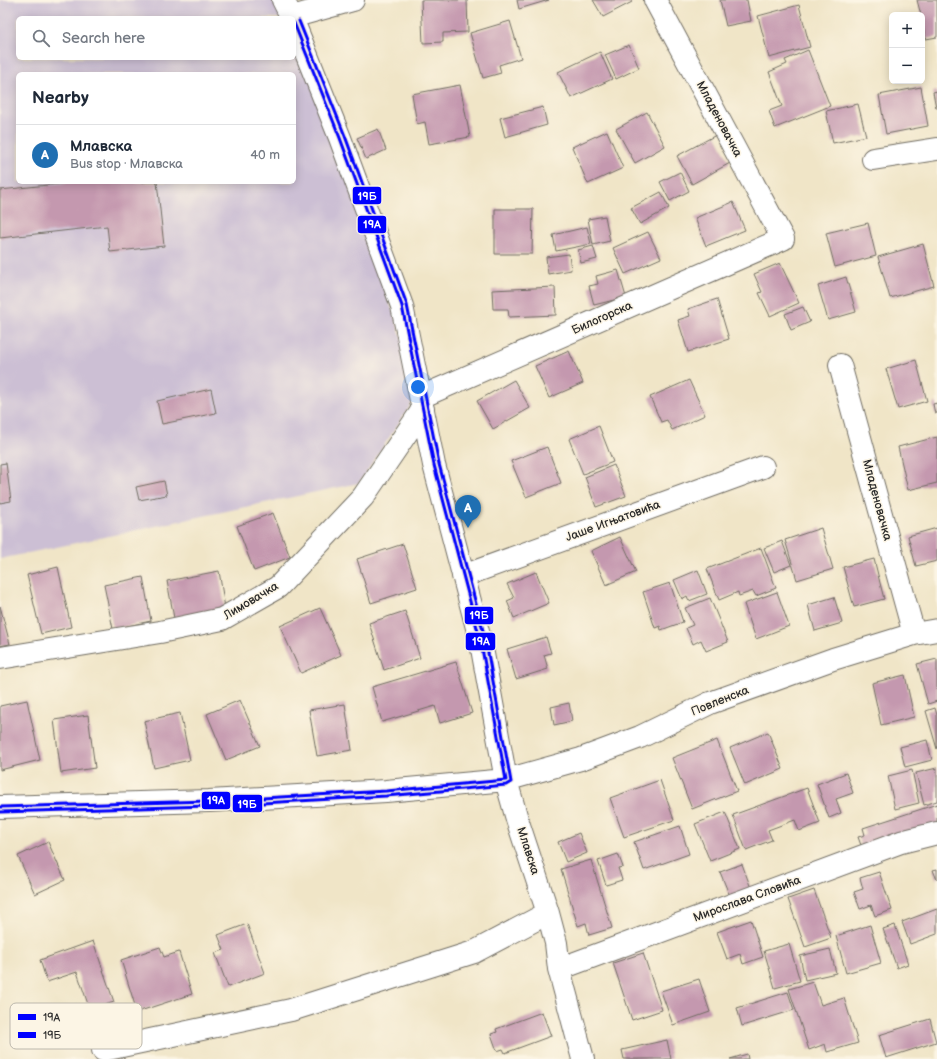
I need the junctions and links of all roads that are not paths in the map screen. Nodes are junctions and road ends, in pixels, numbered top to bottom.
1 (353, 0) edge
2 (655, 0) edge
3 (290, 14) edge
4 (296, 29) edge
5 (937, 149) edge
6 (873, 159) dead end
7 (783, 239) joint
8 (840, 365) dead end
9 (422, 403) junction
10 (763, 467) dead end
11 (463, 576) junction
12 (937, 630) edge
13 (914, 634) junction
14 (0, 658) edge
15 (506, 780) junction
16 (0, 807) edge
17 (937, 834) edge
18 (548, 913) junction
19 (559, 969) junction
20 (142, 1042) edge
21 (108, 1049) edge
22 (103, 1050) dead end
23 (583, 1059) edge

1 - 3 street
2 - 7 street, Младеновачка
4 - 9 street, Млавска
5 - 6 street
7 - 9 street, Билогорска
8 - 13 street, Младеновачка
9 - 11 street, Млавска
9 - 14 street, Лимовачка
10 - 11 street, Јаше Игњатовића
11 - 15 street, Млавска
12 - 13 street, Повленска
13 - 15 street, Повленска
15 - 16 street, Повленска
15 - 18 street, Млавска
17 - 19 street, Мирослава Словића
18 - 19 street, Млавска
18 - 20 street
19 - 23 street, Млавска
21 - 22 street

